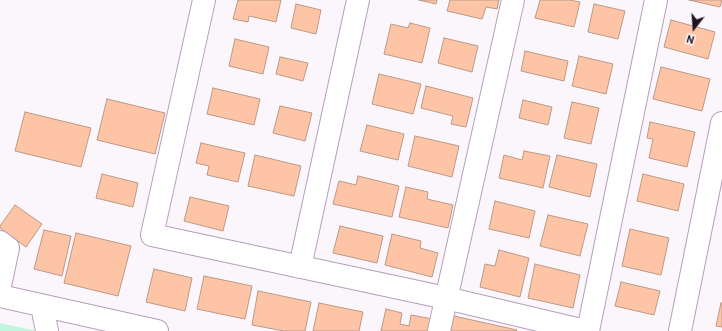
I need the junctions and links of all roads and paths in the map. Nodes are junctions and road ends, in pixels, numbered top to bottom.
1 (204, 0) edge
2 (358, 0) edge
3 (513, 0) edge
4 (656, 0) edge
5 (722, 123) edge
6 (0, 242) edge
7 (300, 267) junction
8 (0, 286) edge
9 (0, 296) edge
10 (446, 298) junction
11 (42, 306) junction
12 (47, 331) edge
13 (157, 331) edge
14 (439, 331) edge
15 (586, 331) edge
16 (680, 331) edge

1 - 7 street
2 - 7 street
3 - 10 street
4 - 15 street
5 - 16 street
6 - 8 street
7 - 10 street
9 - 11 street
10 - 14 street
10 - 15 street
11 - 12 street
11 - 13 street

